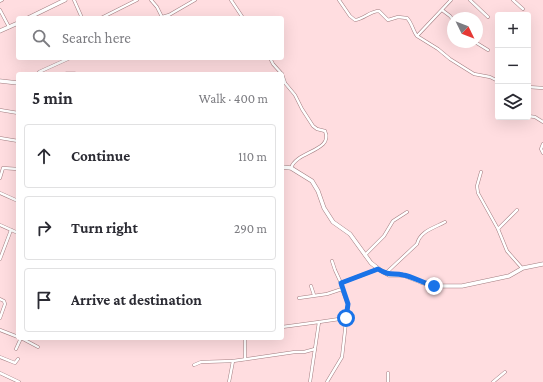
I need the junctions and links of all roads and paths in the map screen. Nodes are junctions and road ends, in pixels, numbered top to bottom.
1 (65, 0) edge
2 (74, 0) edge
3 (137, 0) edge
4 (151, 0) edge
5 (195, 0) edge
6 (232, 0) edge
7 (339, 0) edge
8 (451, 0) edge
9 (470, 0) edge
10 (513, 0) edge
11 (522, 9) dead end
12 (0, 10) edge
13 (442, 10) junction
14 (447, 14) edge
15 (32, 16) edge
16 (81, 16) edge
17 (105, 16) edge
18 (160, 16) edge
19 (165, 16) edge
20 (242, 16) edge
21 (488, 17) dead end
22 (16, 24) edge
23 (9, 27) junction
24 (0, 31) edge
25 (417, 36) junction
26 (483, 47) edge
27 (488, 50) dead end
28 (66, 60) edge
29 (271, 60) edge
30 (39, 72) edge
31 (280, 72) edge
32 (284, 80) edge
33 (495, 80) edge
34 (0, 81) edge
35 (16, 83) edge
36 (531, 87) edge
37 (543, 88) edge
38 (0, 110) edge
39 (16, 113) edge
40 (531, 116) edge
41 (543, 122) edge
42 (0, 138) edge
43 (16, 141) edge
44 (543, 144) edge
45 (543, 152) edge
46 (284, 167) edge
47 (2, 168) edge
48 (291, 168) junction
49 (16, 169) edge
50 (481, 172) dead end
51 (0, 178) edge
52 (0, 193) edge
53 (16, 200) edge
54 (517, 210) dead end
55 (407, 212) dead end
56 (445, 222) dead end
57 (0, 225) edge
58 (498, 229) junction
59 (11, 230) junction
60 (16, 232) edge
61 (365, 255) junction
62 (0, 259) edge
63 (332, 261) dead end
64 (543, 264) edge
65 (522, 268) junction
66 (378, 269) junction
67 (386, 273) junction
68 (341, 283) junction
69 (312, 286) dead end
70 (342, 289) junction
71 (314, 295) junction
72 (299, 298) dead end
73 (0, 299) edge
74 (0, 318) edge
75 (346, 318) junction
76 (319, 322) junction
77 (284, 327) edge
78 (0, 330) edge
79 (16, 336) edge
80 (19, 340) edge
81 (24, 340) edge
82 (245, 340) edge
83 (38, 347) dead end
84 (16, 349) dead end
85 (315, 349) junction
86 (0, 357) edge
87 (18, 359) dead end
88 (245, 359) junction
89 (233, 361) junction
90 (194, 365) dead end
91 (505, 372) dead end
92 (0, 373) edge
93 (388, 373) dead end
94 (20, 382) edge
95 (228, 382) edge
96 (310, 382) edge
97 (327, 382) edge
98 (388, 382) edge
99 (493, 382) edge

1 - 15 street
2 - 16 street
3 - 17 street
4 - 18 street
5 - 19 street
6 - 20 street
7 - 25 street
8 - 13 street
9 - 21 street
10 - 11 street
12 - 23 street
13 - 14 street
13 - 25 street
22 - 23 street
23 - 24 street
25 - 33 street
26 - 27 street
28 - 30 street
29 - 31 street
32 - 48 street
34 - 35 street
36 - 37 street
38 - 39 street
40 - 41 street
42 - 43 street
44 - 45 street
46 - 48 street
47 - 49 street
47 - 51 street
48 - 61 street
50 - 58 street
52 - 53 street
54 - 58 street
55 - 61 street
56 - 67 street
57 - 59 street
58 - 65 street
59 - 60 street
59 - 62 street
61 - 66 street
63 - 68 street
64 - 65 street
65 - 67 street
66 - 67 street
66 - 68 street
68 - 70 street
69 - 71 street
70 - 71 street
70 - 75 street
71 - 72 street
73 - 74 street
75 - 76 street
75 - 97 street
76 - 77 street
76 - 85 street
78 - 79 street
80 - 84 street
81 - 83 street
82 - 88 street
85 - 88 street
85 - 96 street
86 - 87 street
88 - 89 street
89 - 90 street
89 - 95 street
91 - 99 street
92 - 94 street
93 - 98 street

